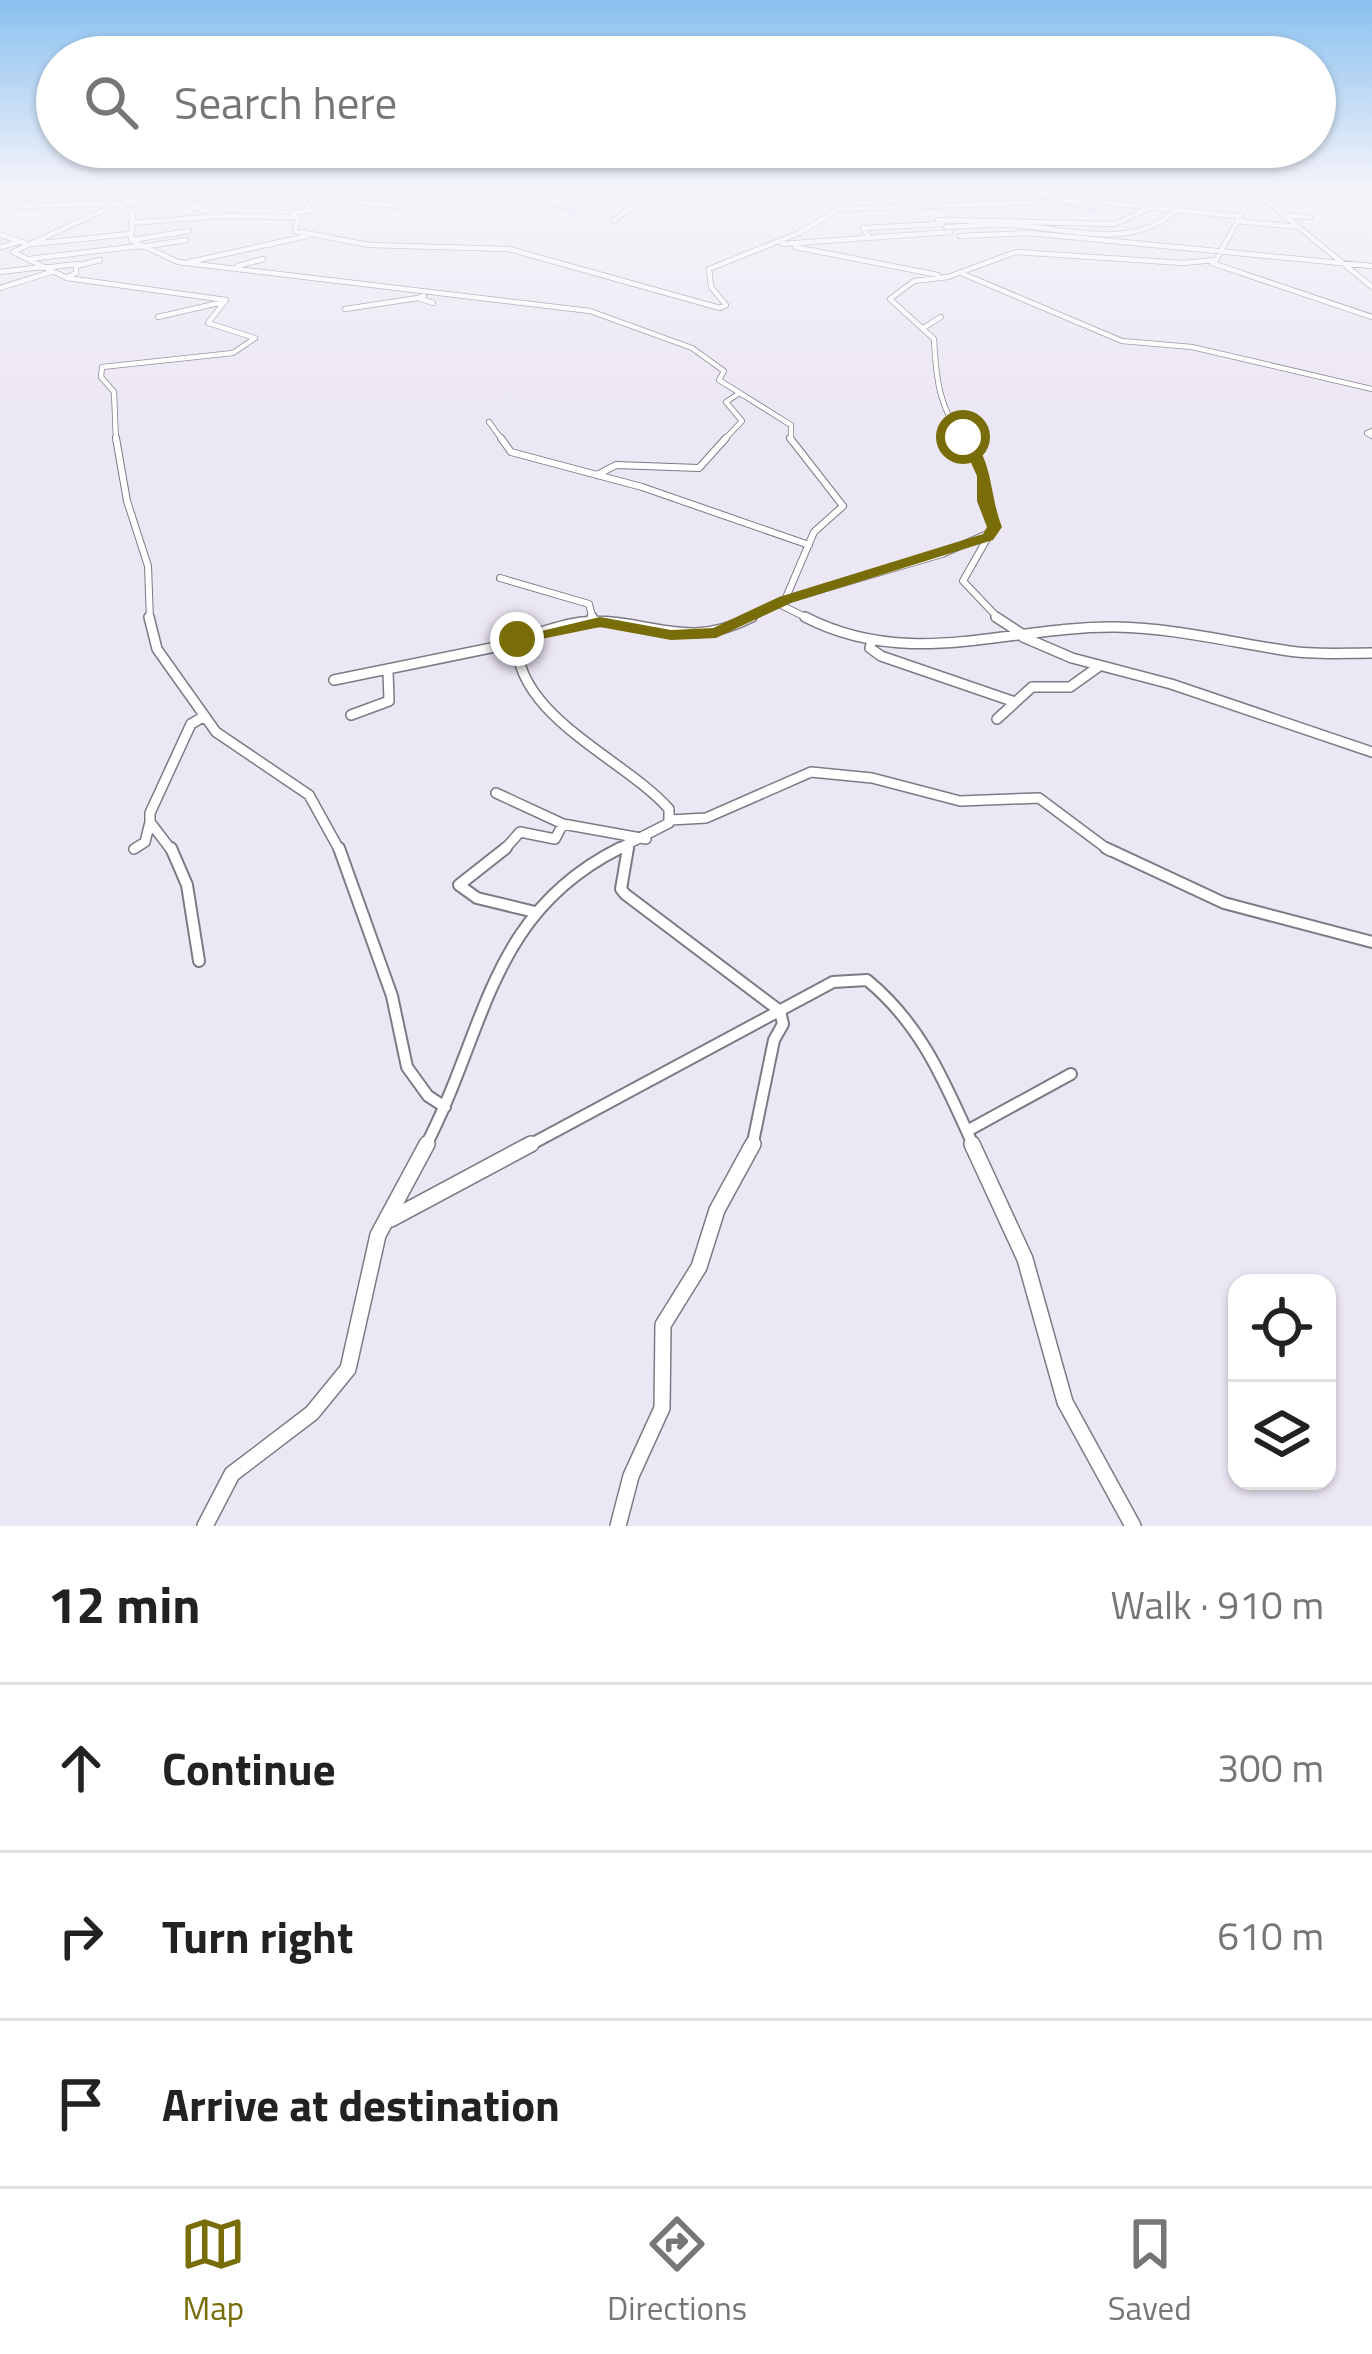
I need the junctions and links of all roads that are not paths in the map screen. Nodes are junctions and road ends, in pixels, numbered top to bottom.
1 (35, 263) edge
2 (84, 263) edge
3 (185, 263) edge
4 (196, 263) edge
5 (250, 263) edge
6 (567, 263) edge
7 (723, 263) edge
8 (879, 263) edge
9 (978, 263) edge
10 (1211, 263) edge
11 (1342, 263) edge
12 (80, 264) junction
13 (189, 265) junction
14 (42, 267) junction
15 (227, 269) junction
16 (0, 272) edge
17 (51, 272) junction
18 (961, 273) junction
19 (61, 277) junction
20 (948, 277) junction
21 (1372, 287) edge
22 (0, 288) edge
23 (434, 298) junction
24 (227, 301) junction
25 (346, 309) dead end
26 (158, 317) dead end
27 (940, 317) dead end
28 (1372, 317) edge
29 (925, 326) junction
30 (1372, 389) edge
31 (737, 394) junction
32 (488, 422) dead end
33 (597, 475) junction
34 (988, 537) junction
35 (809, 545) junction
36 (500, 578) dead end
37 (782, 602) junction
38 (593, 622) junction
39 (1025, 637) junction
40 (872, 640) junction
41 (515, 643) junction
42 (1372, 653) edge
43 (1104, 667) junction
44 (388, 671) junction
45 (334, 680) dead end
46 (1012, 701) junction
47 (351, 715) dead end
48 (203, 717) junction
49 (997, 719) dead end
50 (1372, 752) edge
51 (496, 793) dead end
52 (670, 820) junction
53 (150, 822) junction
54 (563, 824) junction
55 (646, 838) junction
56 (628, 848) junction
57 (134, 849) dead end
58 (536, 912) junction
59 (1372, 942) edge
60 (199, 961) dead end
61 (780, 1011) junction
62 (1071, 1074) dead end
63 (445, 1107) junction
64 (967, 1131) junction
65 (391, 1219) junction
66 (205, 1526) edge
67 (618, 1526) edge
68 (1133, 1526) edge

1 - 14 street
2 - 12 street
3 - 13 street
4 - 13 street
5 - 15 street
6 - 7 street
8 - 20 street
9 - 18 street
10 - 28 street
11 - 21 street
12 - 14 street
12 - 19 street
13 - 15 street
14 - 16 street
14 - 17 street
15 - 23 street
17 - 19 street
17 - 22 street
18 - 20 street
18 - 30 street
19 - 24 street
20 - 29 street
23 - 25 street
23 - 31 street
24 - 26 street
24 - 48 street
27 - 29 street
29 - 34 street
31 - 33 street
31 - 35 street
32 - 33 street
33 - 35 street
34 - 37 street
34 - 39 street
35 - 37 street
36 - 38 street
37 - 38 street
37 - 40 street
38 - 41 street
39 - 40 street
39 - 42 street
39 - 43 street
40 - 46 street
41 - 44 street
41 - 52 street
43 - 46 street
43 - 50 street
44 - 45 street
44 - 47 street
46 - 49 street
48 - 53 street
48 - 63 street
51 - 54 street
52 - 55 street
52 - 59 street
53 - 57 street
53 - 60 street
54 - 55 street
54 - 58 street
55 - 56 street
56 - 58 street
56 - 61 street
58 - 63 street
61 - 64 street
61 - 65 street
61 - 67 street
62 - 64 street
63 - 65 street
64 - 68 street
65 - 66 street

